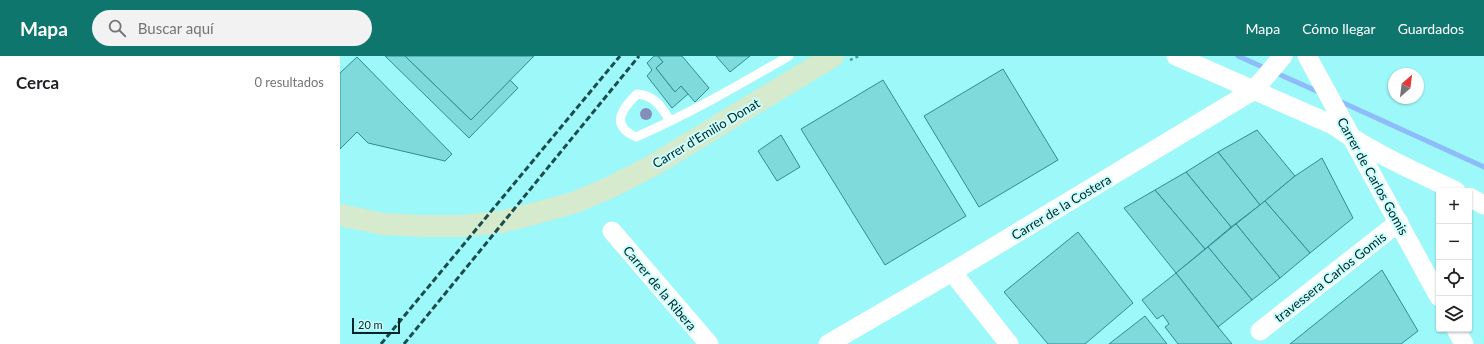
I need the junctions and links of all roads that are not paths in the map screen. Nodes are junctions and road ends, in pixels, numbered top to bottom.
1 (789, 56) edge
2 (833, 56) edge
3 (1176, 56) edge
4 (1283, 56) edge
5 (1307, 57) edge
6 (1258, 86) junction
7 (670, 121) junction
8 (1353, 139) junction
9 (1450, 188) edge
10 (1472, 199) edge
11 (1484, 205) edge
12 (340, 215) edge
13 (1399, 222) junction
14 (612, 231) dead end
15 (952, 272) junction
16 (1438, 296) edge
17 (1260, 332) dead end
18 (1458, 332) edge
19 (708, 344) edge
20 (828, 344) edge
21 (1009, 344) edge
22 (1464, 344) edge

1 - 7 lane
2 - 12 street, Carrer d'Emilio Donat
3 - 6 street
4 - 6 street, Carrer de la Costera
5 - 8 street, Carrer de Carlos Gomis
6 - 8 street
6 - 15 street, Carrer de la Costera
7 - 7 lane
8 - 9 street
8 - 13 street, Carrer de Carlos Gomis
10 - 11 street
13 - 16 street, Carrer de Carlos Gomis
13 - 17 street, travessera Carlos Gomis
14 - 19 street, Carrer de la Ribera
15 - 20 street, Carrer de la Costera
15 - 21 street
18 - 22 street

